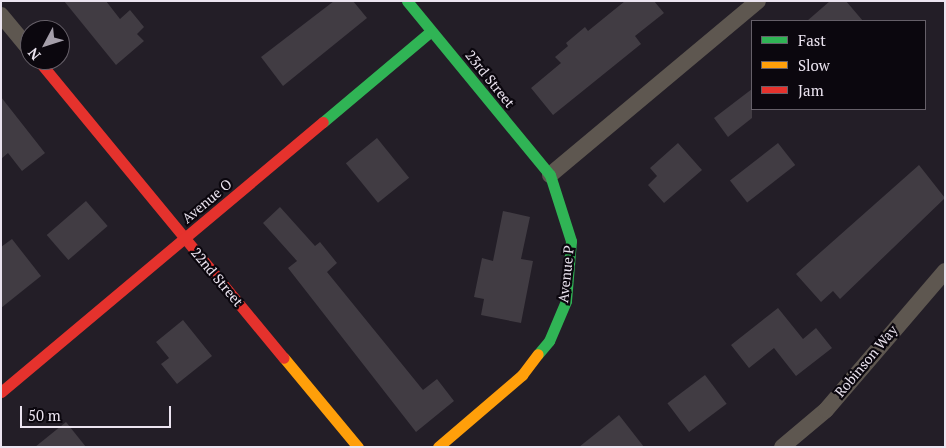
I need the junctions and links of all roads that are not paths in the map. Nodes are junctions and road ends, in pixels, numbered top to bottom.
1 (407, 1) edge
2 (758, 1) edge
3 (1, 16) edge
4 (431, 31) junction
5 (20, 38) edge
6 (46, 70) edge
7 (550, 175) junction
8 (185, 239) junction
9 (945, 271) edge
10 (1, 392) edge
11 (358, 447) edge
12 (438, 447) edge
13 (782, 447) edge

1 - 4 street, 23rd Street
2 - 7 street
3 - 5 street
4 - 7 street, 23rd Street
4 - 8 street, Avenue O
6 - 8 street, 22nd Street
7 - 12 street, Avenue P
8 - 10 street, Avenue O
8 - 11 street, 22nd Street
9 - 13 street, Robinson Way

